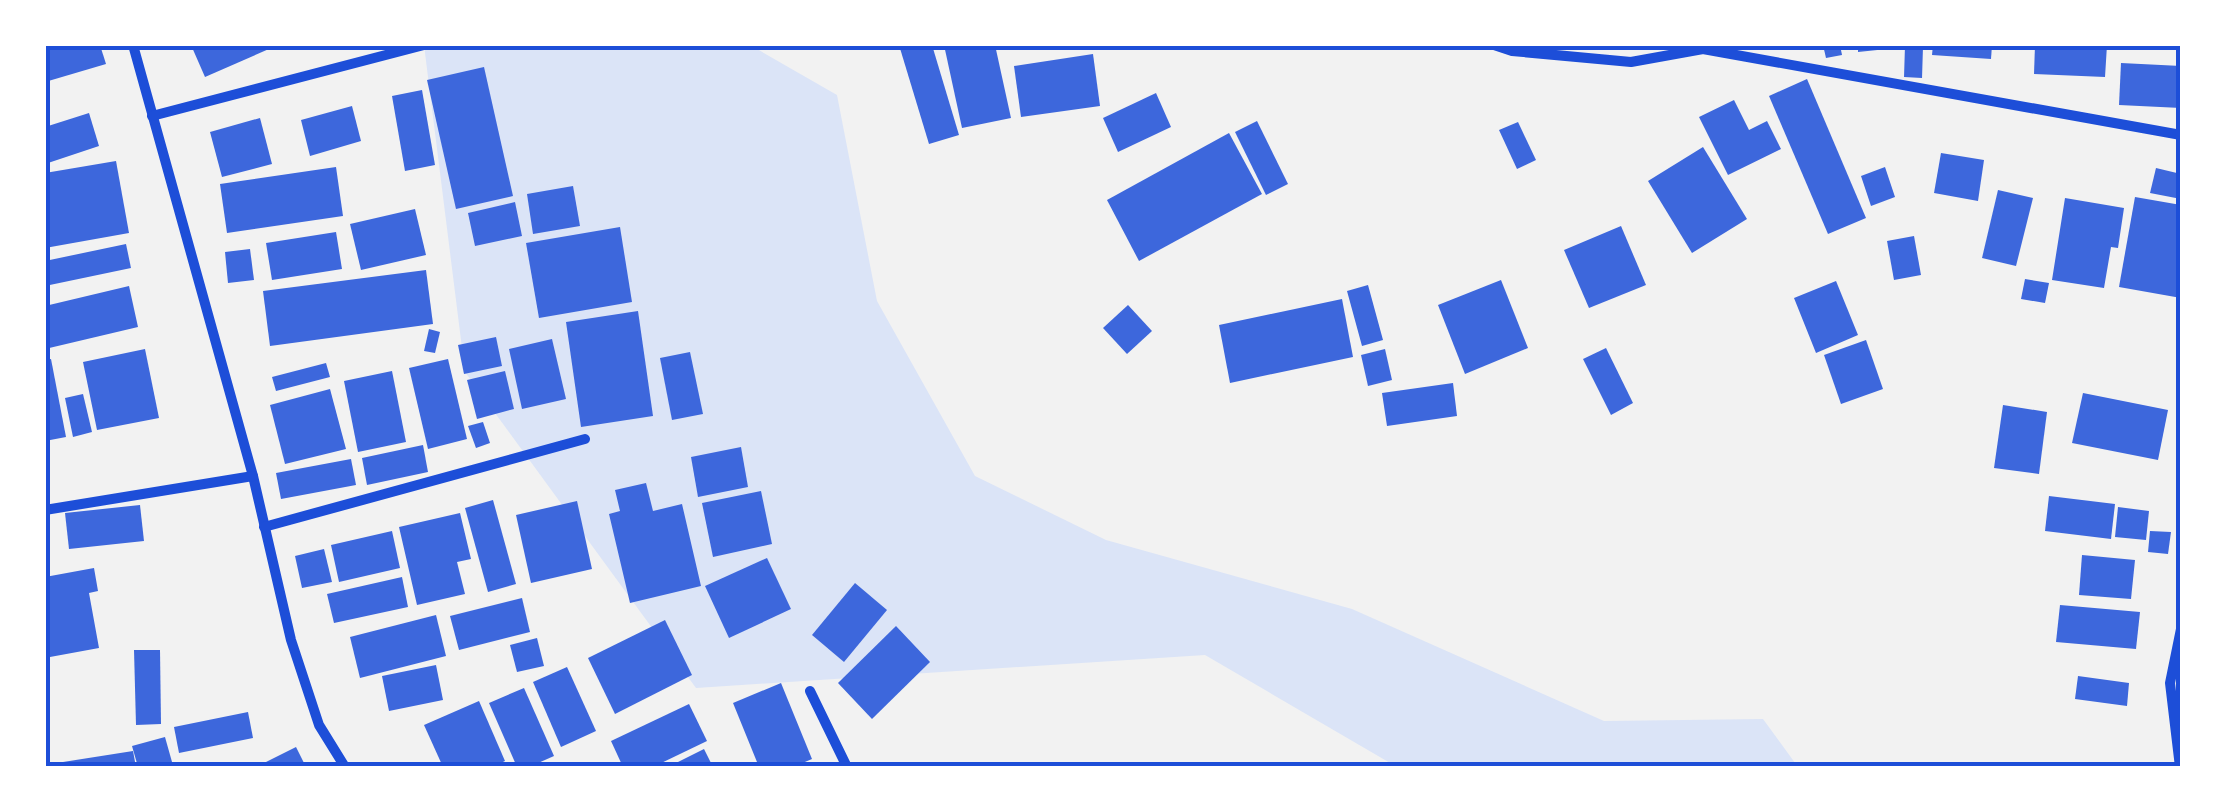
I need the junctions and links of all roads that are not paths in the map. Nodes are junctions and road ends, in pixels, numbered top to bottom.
1 (133, 45) edge
2 (424, 45) edge
3 (1494, 45) edge
4 (1703, 47) edge
5 (152, 116) junction
6 (2181, 135) edge
7 (585, 439) dead end
8 (253, 476) junction
9 (45, 510) edge
10 (264, 527) junction
11 (2181, 629) edge
12 (810, 691) dead end
13 (345, 767) edge
14 (847, 767) edge
15 (2180, 767) edge

1 - 5 street
2 - 5 street
3 - 4 street
4 - 6 street
5 - 8 street
7 - 10 street
8 - 9 street
8 - 10 street
10 - 13 street
11 - 15 street
12 - 14 street

